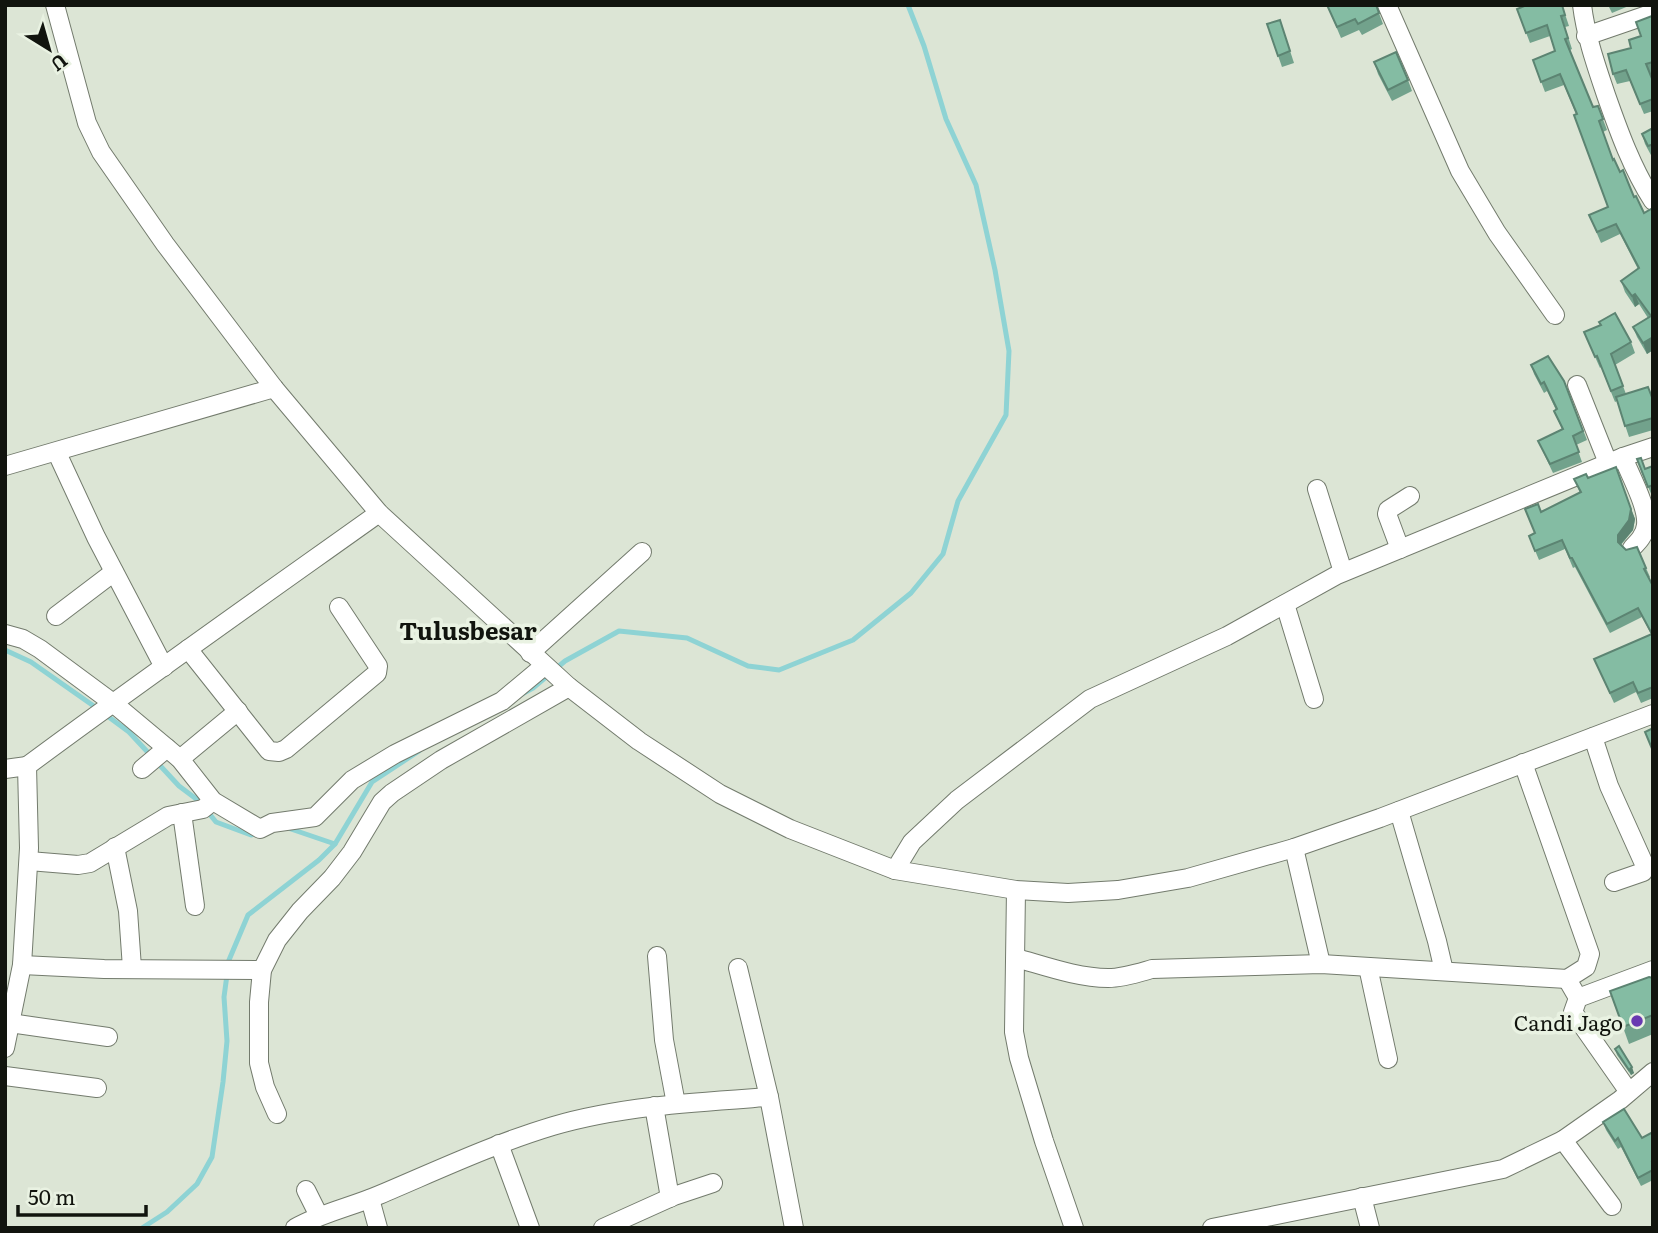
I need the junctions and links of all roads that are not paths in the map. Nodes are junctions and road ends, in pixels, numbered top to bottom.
1 (54, 5) edge
2 (1387, 5) edge
3 (1582, 5) edge
4 (1653, 13) edge
5 (1586, 36) junction
6 (1653, 201) edge
7 (1555, 315) dead end
8 (1577, 385) dead end
9 (274, 388) junction
10 (1653, 447) edge
11 (57, 453) junction
12 (1615, 460) junction
13 (5, 466) edge
14 (1317, 489) dead end
15 (1410, 496) dead end
16 (379, 513) junction
17 (1632, 548) edge
18 (1399, 549) junction
19 (642, 552) dead end
20 (114, 572) junction
21 (1343, 572) junction
22 (1285, 604) junction
23 (339, 607) dead end
24 (57, 616) dead end
25 (5, 634) edge
26 (188, 649) junction
27 (530, 653) junction
28 (164, 667) junction
29 (554, 675) junction
30 (1314, 699) dead end
31 (104, 709) junction
32 (238, 711) junction
33 (1653, 714) edge
34 (1592, 737) junction
35 (160, 758) junction
36 (1523, 763) junction
37 (27, 766) junction
38 (5, 769) edge
39 (209, 805) junction
40 (1399, 811) junction
41 (182, 813) junction
42 (115, 847) junction
43 (1294, 848) junction
44 (29, 861) junction
45 (895, 870) junction
46 (1614, 882) dead end
47 (1016, 890) junction
48 (195, 906) dead end
49 (657, 956) dead end
50 (1016, 958) junction
51 (1321, 964) junction
52 (22, 965) junction
53 (1368, 967) junction
54 (132, 968) junction
55 (738, 968) dead end
56 (262, 970) junction
57 (1653, 970) edge
58 (1444, 971) junction
59 (1567, 979) junction
60 (1578, 998) junction
61 (10, 1023) junction
62 (108, 1037) dead end
63 (5, 1048) edge
64 (1388, 1059) dead end
65 (1653, 1072) edge
66 (5, 1076) edge
67 (97, 1088) dead end
68 (1629, 1092) junction
69 (769, 1097) junction
70 (676, 1104) junction
71 (654, 1106) junction
72 (277, 1114) dead end
73 (1563, 1140) junction
74 (499, 1144) junction
75 (713, 1183) dead end
76 (306, 1190) dead end
77 (1362, 1197) junction
78 (670, 1198) junction
79 (370, 1199) junction
80 (1612, 1206) dead end
81 (319, 1216) junction
82 (295, 1228) edge
83 (378, 1228) edge
84 (530, 1228) edge
85 (603, 1228) edge
86 (794, 1228) edge
87 (1074, 1228) edge
88 (1212, 1228) edge
89 (1370, 1228) edge

1 - 9 street
2 - 7 street
3 - 5 street
4 - 5 street
5 - 6 street
8 - 12 street
9 - 11 street
9 - 16 street
10 - 12 street
11 - 13 street
11 - 20 street
12 - 17 street
12 - 18 street
14 - 21 street
15 - 18 street
16 - 26 street
16 - 27 street
18 - 21 street
19 - 27 street
20 - 24 street
20 - 28 street
21 - 22 street
22 - 30 street
22 - 45 street
23 - 32 street
25 - 31 street
26 - 28 street
26 - 32 street
27 - 29 street
28 - 31 street
29 - 39 street
29 - 45 street
29 - 56 street
31 - 35 street
31 - 37 street
32 - 35 street
33 - 34 street
34 - 36 street
34 - 46 street
35 - 39 street
36 - 40 street
36 - 59 street
37 - 38 street
37 - 44 street
39 - 41 street
40 - 43 street
40 - 58 street
41 - 42 street
41 - 48 street
42 - 44 street
42 - 54 street
43 - 47 street
43 - 51 street
44 - 52 street
45 - 47 street
47 - 50 street
49 - 70 street
50 - 51 street
50 - 87 street
51 - 53 street
52 - 54 street
52 - 61 street
53 - 58 street
53 - 64 street
54 - 56 street
55 - 69 street
56 - 72 street
57 - 60 street
58 - 59 street
59 - 60 street
60 - 68 street
61 - 62 street
61 - 63 street
65 - 68 street
66 - 67 street
68 - 73 street
69 - 70 street
69 - 86 street
70 - 71 street
71 - 74 street
71 - 78 street
73 - 77 street
73 - 80 street
74 - 79 street
74 - 84 street
75 - 78 street
76 - 81 street
77 - 88 street
77 - 89 street
78 - 85 street
79 - 81 street
79 - 83 street
81 - 82 street

